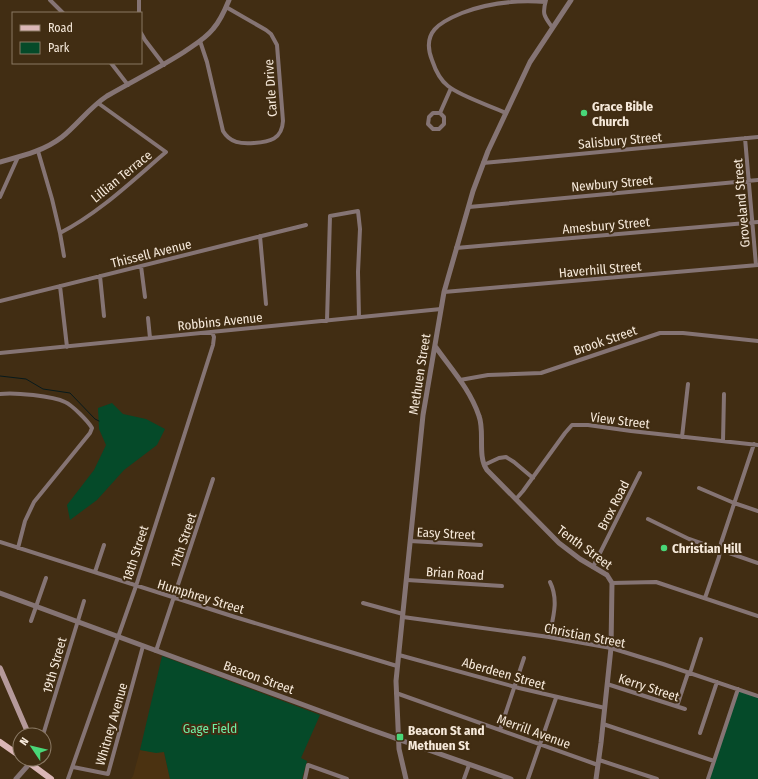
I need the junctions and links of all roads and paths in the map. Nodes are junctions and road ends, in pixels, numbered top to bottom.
1 (50, 0) edge
2 (139, 0) edge
3 (229, 0) edge
4 (571, 0) edge
5 (546, 1) edge
6 (226, 7) junction
7 (62, 12) edge
8 (139, 12) edge
9 (552, 26) junction
10 (142, 35) edge
11 (200, 41) junction
12 (113, 64) edge
13 (164, 65) junction
14 (128, 85) junction
15 (451, 88) junction
16 (98, 103) junction
17 (440, 113) junction
18 (506, 113) junction
19 (758, 137) edge
20 (745, 138) junction
21 (38, 151) junction
22 (18, 157) junction
23 (0, 162) edge
24 (483, 163) junction
25 (749, 180) junction
26 (758, 180) edge
27 (0, 197) edge
28 (469, 207) junction
29 (753, 222) junction
30 (758, 222) edge
31 (306, 226) dead end
32 (60, 233) junction
33 (260, 236) junction
34 (456, 248) junction
35 (64, 256) dead end
36 (757, 265) edge
37 (141, 266) junction
38 (100, 276) junction
39 (60, 286) junction
40 (444, 292) junction
41 (145, 297) dead end
42 (0, 301) edge
43 (266, 304) dead end
44 (441, 309) junction
45 (104, 316) dead end
46 (359, 317) junction
47 (148, 318) dead end
48 (327, 320) junction
49 (212, 332) junction
50 (150, 338) junction
51 (758, 341) edge
52 (67, 346) junction
53 (435, 346) junction
54 (0, 353) edge
55 (460, 380) junction
56 (688, 384) dead end
57 (0, 394) edge
58 (724, 394) dead end
59 (682, 437) junction
60 (723, 441) junction
61 (756, 444) edge
62 (484, 465) junction
63 (640, 473) dead end
64 (533, 478) junction
65 (213, 480) dead end
66 (699, 488) dead end
67 (516, 499) junction
68 (734, 503) junction
69 (758, 510) edge
70 (648, 519) dead end
71 (410, 541) junction
72 (0, 542) edge
73 (104, 545) dead end
74 (482, 545) dead end
75 (18, 548) junction
76 (720, 551) junction
77 (758, 563) edge
78 (593, 567) junction
79 (95, 572) junction
80 (46, 578) dead end
81 (406, 580) junction
82 (550, 582) dead end
83 (612, 583) junction
84 (136, 586) junction
85 (502, 586) dead end
86 (0, 593) edge
87 (174, 597) junction
88 (704, 598) junction
89 (84, 601) dead end
90 (363, 603) dead end
91 (36, 607) junction
92 (403, 616) junction
93 (758, 616) edge
94 (31, 621) dead end
95 (77, 622) junction
96 (117, 637) junction
97 (549, 637) junction
98 (701, 639) dead end
99 (143, 646) junction
100 (611, 648) junction
101 (156, 651) junction
102 (399, 655) junction
103 (524, 658) dead end
104 (397, 666) junction
105 (0, 668) edge
106 (689, 673) junction
107 (717, 682) junction
108 (607, 684) junction
109 (515, 687) junction
110 (738, 690) junction
111 (396, 693) junction
112 (758, 696) edge
113 (556, 698) junction
114 (677, 706) junction
115 (605, 708) junction
116 (686, 709) dead end
117 (603, 724) junction
118 (26, 727) edge
119 (45, 727) edge
120 (500, 730) junction
121 (700, 733) dead end
122 (398, 740) junction
123 (0, 742) edge
124 (540, 745) junction
125 (12, 750) edge
126 (714, 761) junction
127 (598, 762) junction
128 (469, 765) junction
129 (73, 766) junction
130 (26, 767) edge
131 (38, 767) edge
132 (16, 779) edge
133 (51, 779) edge
134 (68, 779) edge
135 (305, 779) edge
136 (347, 779) edge
137 (406, 779) edge
138 (464, 779) edge
139 (511, 779) edge
140 (528, 779) edge
141 (596, 779) edge
142 (657, 779) edge
143 (708, 779) edge

1 - 7 street
2 - 8 street
3 - 6 street
4 - 9 street, Methuen Street
5 - 9 street
5 - 15 street
6 - 11 street
6 - 11 street, Carle Drive
9 - 18 street, Methuen Street
10 - 13 street
11 - 13 street
12 - 14 street
13 - 14 street
14 - 16 street
15 - 17 street
15 - 18 street
16 - 21 street
16 - 32 street, Lillian Terrace
17 - 17 street
18 - 24 street, Methuen Street
19 - 20 street, Salisbury Street
20 - 24 street, Salisbury Street
20 - 25 street, Groveland Street
21 - 22 street
21 - 32 street
22 - 23 street
22 - 27 street
24 - 28 street, Methuen Street
25 - 26 street, Newbury Street
25 - 28 street, Newbury Street
25 - 29 street, Groveland Street
28 - 34 street, Methuen Street
29 - 30 street, Amesbury Street
29 - 34 street, Amesbury Street
29 - 36 street, Groveland Street
31 - 33 street, Thissell Avenue
32 - 35 street
33 - 37 street, Thissell Avenue
33 - 43 street
34 - 40 street, Methuen Street
36 - 40 street, Haverhill Street
37 - 38 street, Thissell Avenue
37 - 41 street
38 - 39 street, Thissell Avenue
38 - 45 street
39 - 42 street, Thissell Avenue
39 - 52 street
40 - 44 street, Methuen Street
44 - 46 street, Robbins Avenue
44 - 53 street, Methuen Street
46 - 48 street, Robbins Avenue
46 - 48 street
47 - 50 street
48 - 49 street, Robbins Avenue
49 - 50 street, Robbins Avenue
49 - 84 street, 18th Street
50 - 52 street, Robbins Avenue
51 - 55 street, Brook Street
52 - 54 street, Robbins Avenue
53 - 55 street
53 - 71 street, Methuen Street
55 - 62 street
56 - 59 street
57 - 75 street
58 - 60 street
59 - 60 street, View Street
59 - 64 street, View Street
60 - 61 street, View Street
61 - 68 street
62 - 64 street
62 - 67 street, Tenth Street
63 - 78 street, Brox Road
64 - 67 street, View Street
65 - 87 street, 17th Street
66 - 68 street
67 - 78 street, Tenth Street
68 - 69 street
68 - 76 street
70 - 76 street
71 - 74 street, Easy Street
71 - 81 street, Methuen Street
72 - 75 street, Humphrey Street
73 - 79 street
75 - 79 street, Humphrey Street
76 - 77 street
76 - 88 street
78 - 83 street, Tenth Street
79 - 84 street, Humphrey Street
80 - 91 street
81 - 85 street, Brian Road
81 - 92 street, Methuen Street
82 - 97 street
83 - 88 street
83 - 100 street, Tenth Street
84 - 87 street, Humphrey Street
84 - 96 street, 18th Street
86 - 91 street, Beacon Street
87 - 101 street, 17th Street
87 - 104 street, Humphrey Street
88 - 93 street
89 - 95 street, 19th Street
90 - 92 street, Christian Street
91 - 94 street
91 - 95 street, Beacon Street
92 - 97 street, Christian Street
92 - 102 street, Methuen Street
95 - 96 street, Beacon Street
95 - 119 street, 19th Street
96 - 99 street, Beacon Street
96 - 129 street, 18th Street
97 - 100 street, Christian Street
98 - 106 street
99 - 101 street, Beacon Street
99 - 129 street, Whitney Avenue
100 - 106 street, Christian Street
100 - 108 street, Tenth Street
101 - 122 street, Beacon Street
102 - 104 street, Methuen Street
102 - 109 street, Aberdeen Street
103 - 109 street
104 - 111 street, Methuen Street
105 - 118 main road
106 - 107 street, Christian Street
106 - 114 street
107 - 110 street, Christian Street
107 - 121 street
108 - 114 street, Kerry Street
108 - 115 street, Tenth Street
109 - 113 street, Aberdeen Street
109 - 120 street
110 - 112 street, Christian Street
110 - 126 street
111 - 120 street, Merrill Avenue
111 - 122 street, Methuen Street
113 - 115 street, Aberdeen Street
113 - 124 street
114 - 116 street, Kerry Street
115 - 117 street, Tenth Street
117 - 126 street
117 - 127 street, Tenth Street
120 - 124 street, Merrill Avenue
122 - 128 street, Beacon Street
122 - 137 street, Methuen Street
123 - 125 main road
124 - 127 street, Merrill Avenue
124 - 140 street
126 - 143 street
127 - 141 street, Tenth Street
127 - 142 street, Merrill Avenue
128 - 138 street
128 - 139 street, Beacon Street
129 - 134 street, 18th Street
130 - 132 street
131 - 133 main road
135 - 136 street

